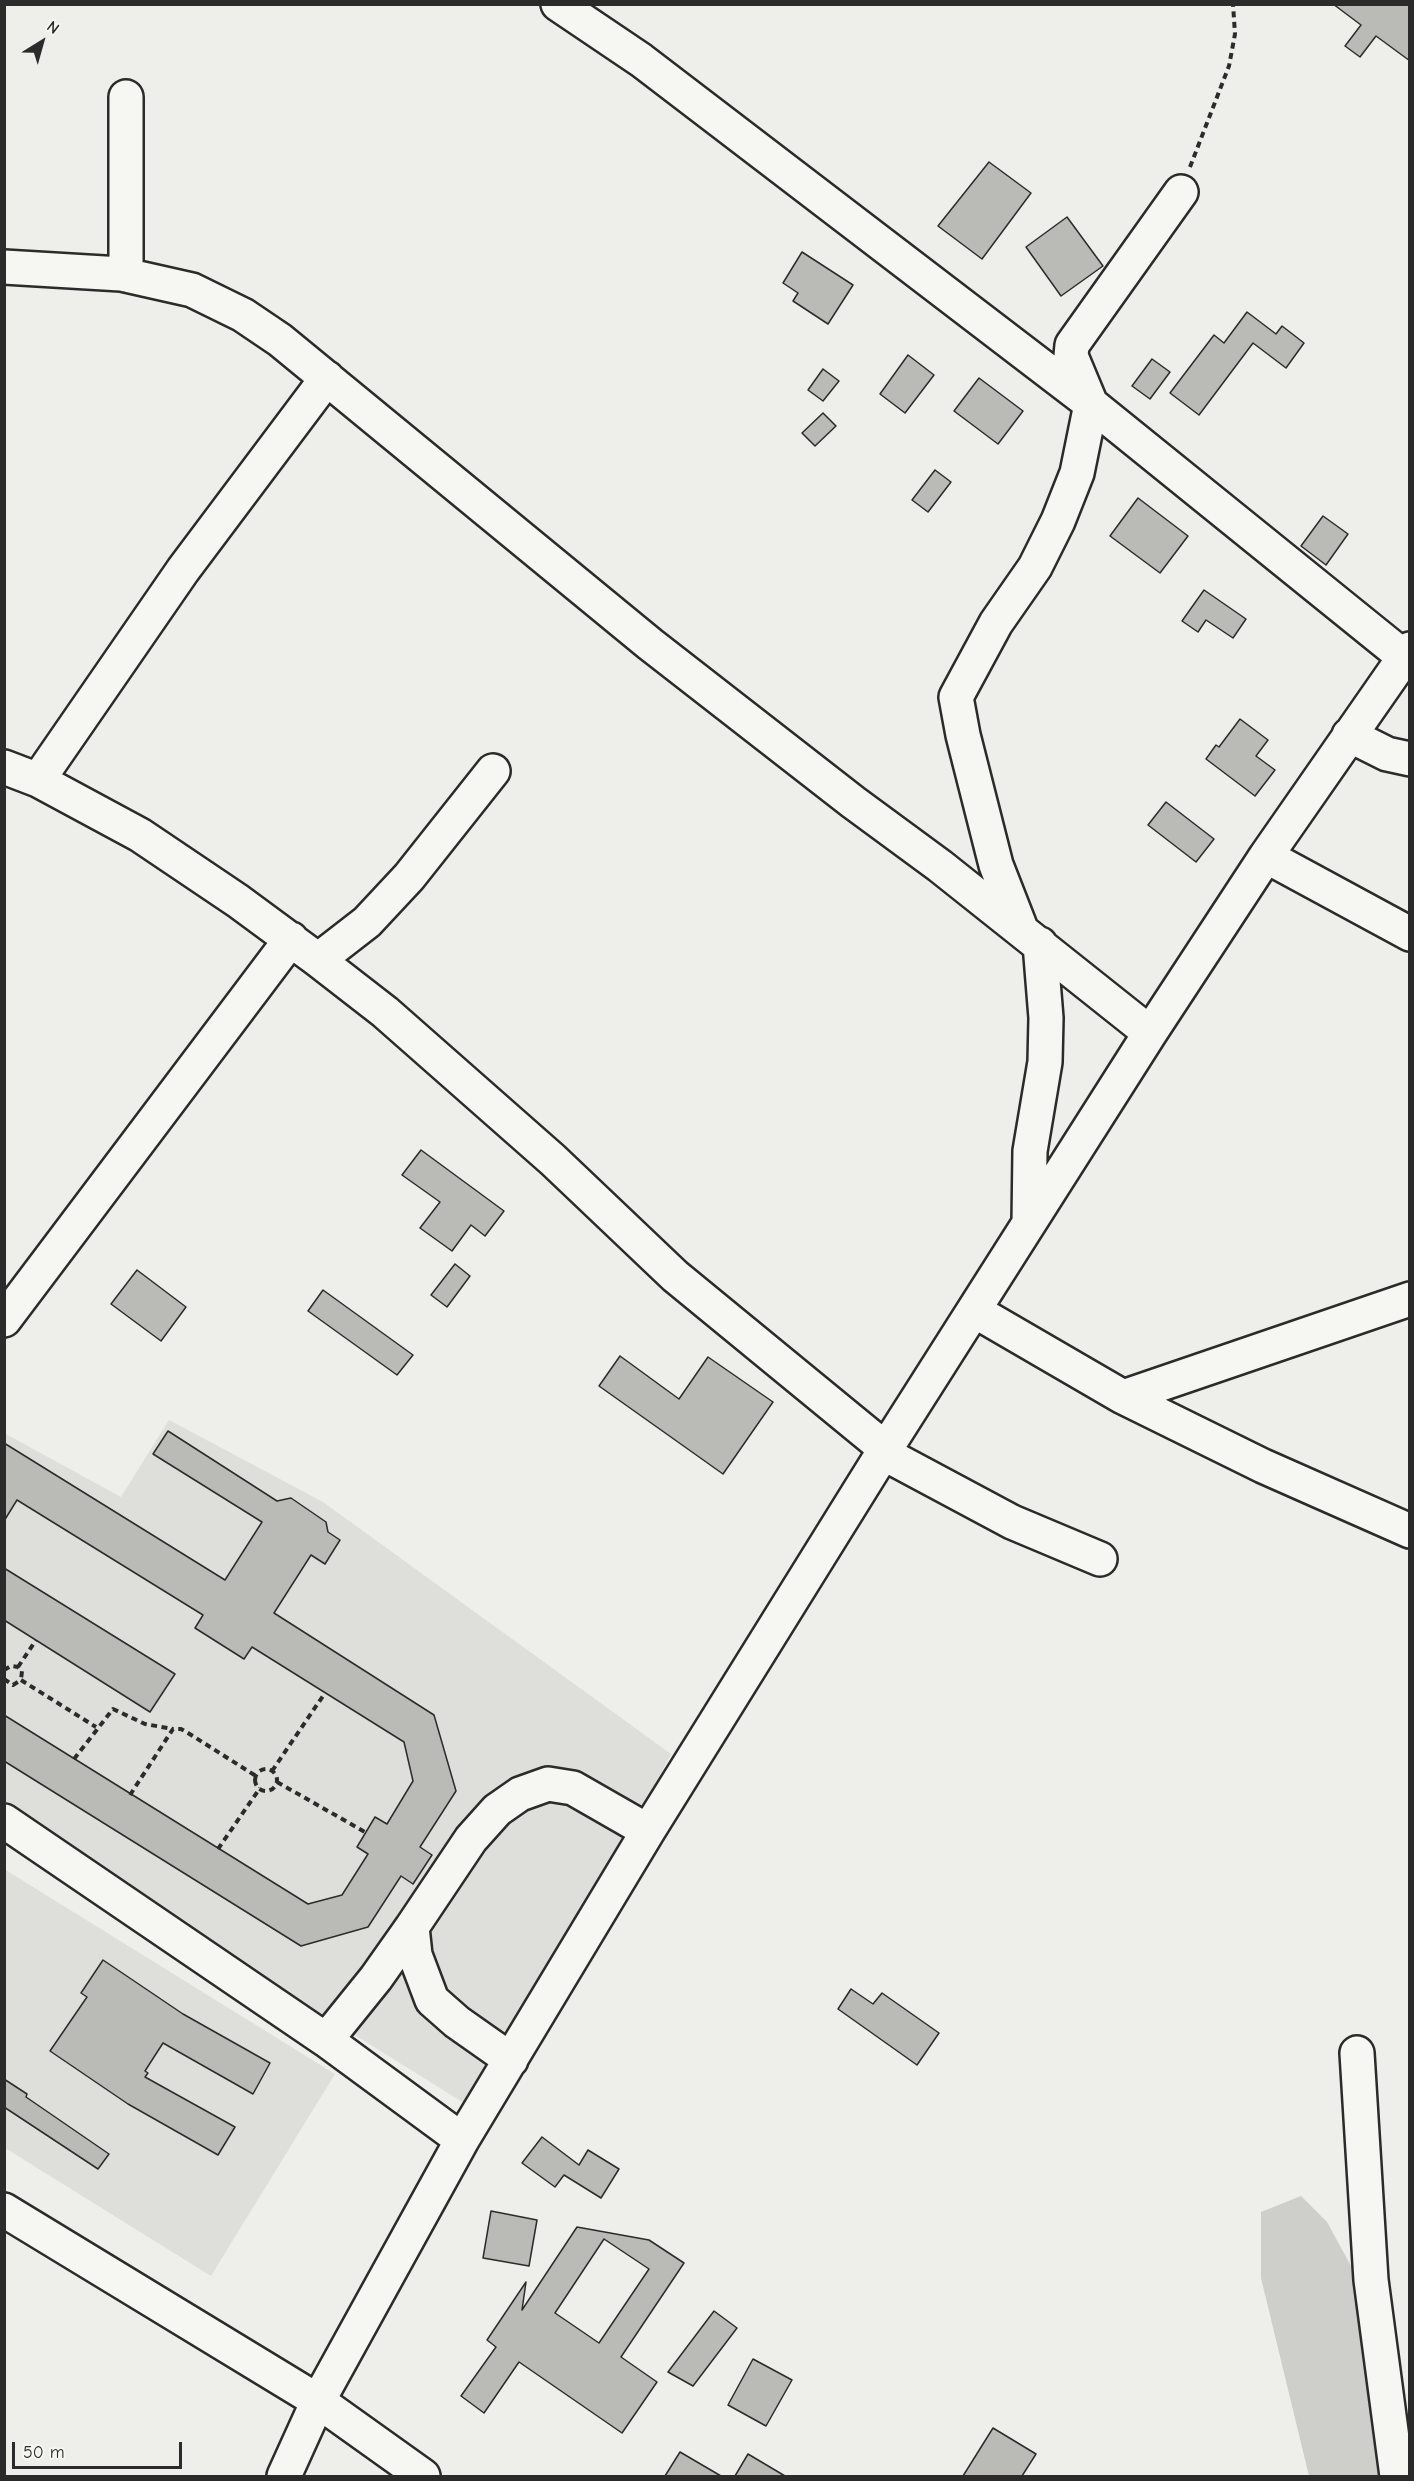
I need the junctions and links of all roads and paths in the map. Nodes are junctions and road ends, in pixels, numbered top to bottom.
1 (558, 4) edge
2 (1233, 4) edge
3 (126, 97) dead end
4 (1181, 192) joint
5 (4, 267) edge
6 (126, 275) junction
7 (327, 378) junction
8 (1091, 404) junction
9 (1407, 653) edge
10 (1349, 735) junction
11 (1410, 759) edge
12 (4, 767) edge
13 (493, 771) dead end
14 (38, 780) junction
15 (1266, 856) junction
16 (1410, 934) edge
17 (1030, 937) junction
18 (291, 939) junction
19 (318, 960) junction
20 (1150, 1033) junction
21 (1029, 1224) junction
22 (1410, 1299) edge
23 (975, 1311) junction
24 (4, 1320) edge
25 (1123, 1397) junction
26 (885, 1452) junction
27 (1410, 1531) edge
28 (1100, 1558) dead end
29 (36, 1640) dead end
30 (18, 1667) junction
31 (5, 1670) edge
32 (21, 1680) junction
33 (5, 1682) edge
34 (325, 1693) dead end
35 (96, 1727) junction
36 (173, 1729) junction
37 (74, 1759) dead end
38 (272, 1771) junction
39 (256, 1776) junction
40 (277, 1782) junction
41 (260, 1788) junction
42 (130, 1795) dead end
43 (4, 1821) edge
44 (648, 1831) junction
45 (366, 1833) dead end
46 (218, 1849) dead end
47 (412, 1927) junction
48 (326, 2040) junction
49 (1357, 2053) dead end
50 (511, 2060) junction
51 (462, 2140) junction
52 (4, 2210) edge
53 (318, 2402) junction
54 (284, 2476) edge
55 (423, 2476) edge
56 (1397, 2476) edge

1 - 8 street
2 - 4 path
3 - 6 street
4 - 8 street
5 - 6 street
6 - 7 street
7 - 14 street
7 - 17 street
8 - 9 street
8 - 17 street
9 - 10 street
10 - 11 street
10 - 15 street
12 - 14 street
13 - 19 street
14 - 18 street
15 - 16 street
15 - 20 street
17 - 20 street
17 - 21 street
18 - 19 street
18 - 24 street
19 - 26 street
20 - 21 street
21 - 23 street
22 - 25 street
23 - 25 street
23 - 26 street
25 - 27 street
26 - 28 street
26 - 44 street
29 - 30 path
30 - 31 path
30 - 32 path
32 - 33 path
32 - 35 path
34 - 38 path
35 - 36 path
35 - 37 path
36 - 39 path
36 - 42 path
38 - 39 path
38 - 40 path
39 - 41 path
40 - 41 path
40 - 45 path
41 - 46 path
43 - 48 street
44 - 47 street
44 - 50 street
47 - 48 street
47 - 50 street
48 - 51 street
49 - 56 street
50 - 51 street
51 - 53 street
52 - 53 street
53 - 54 street
53 - 55 street

